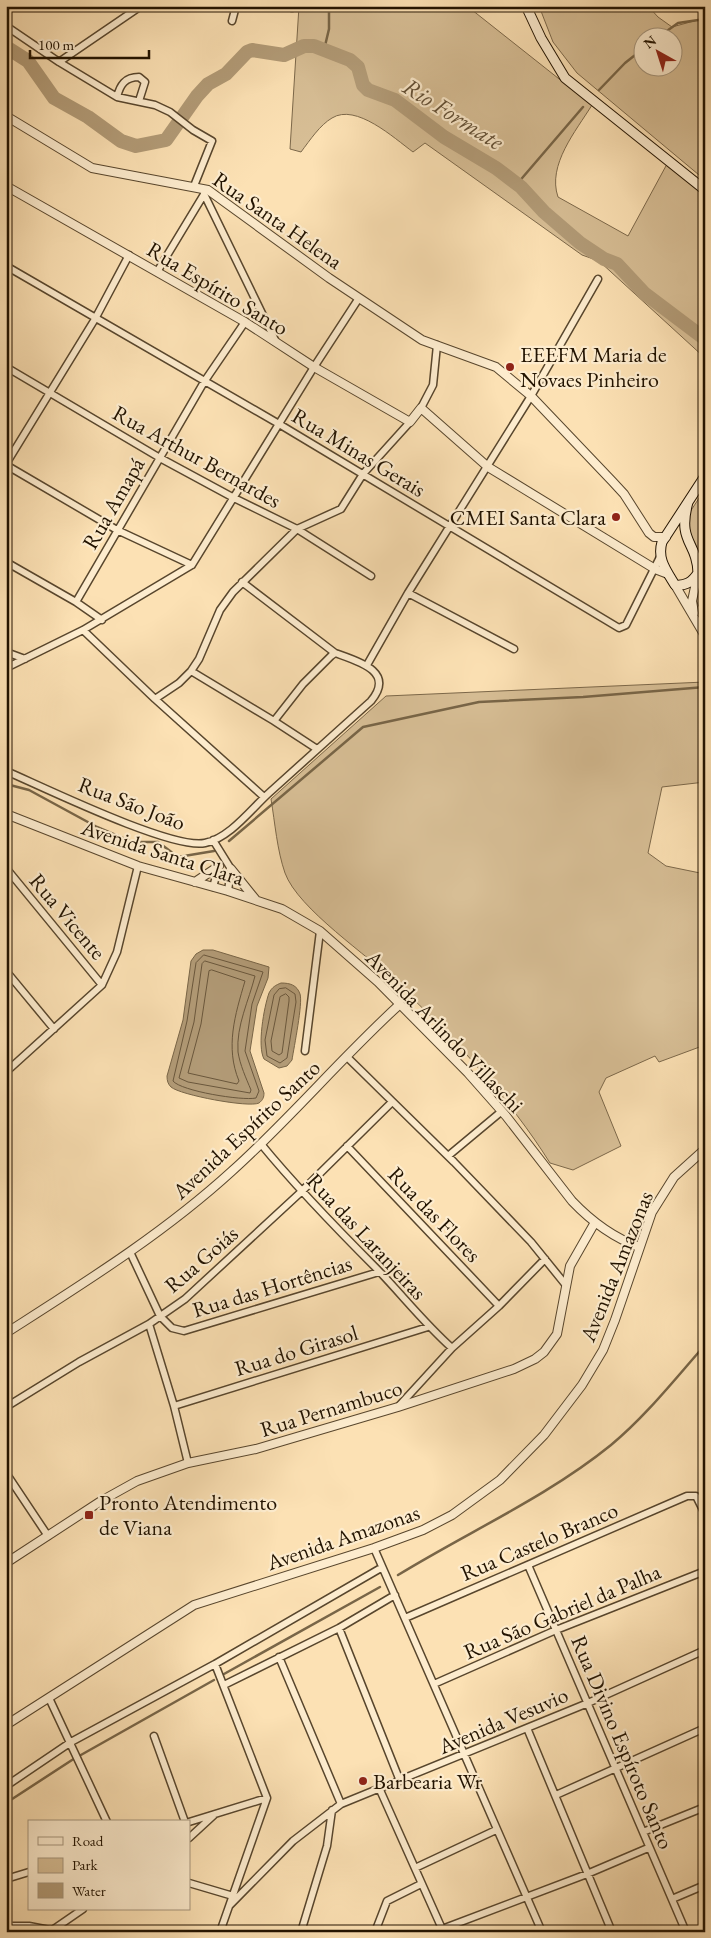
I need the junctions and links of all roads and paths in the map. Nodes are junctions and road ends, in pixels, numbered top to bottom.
1 (141, 6) edge
2 (236, 6) edge
3 (526, 6) edge
4 (232, 21) dead end
5 (6, 26) edge
6 (59, 62) junction
7 (117, 97) junction
8 (139, 101) junction
9 (6, 116) edge
10 (6, 186) edge
11 (194, 186) junction
12 (705, 190) edge
13 (206, 192) junction
14 (129, 255) junction
15 (6, 266) edge
16 (158, 272) junction
17 (598, 279) dead end
18 (359, 298) junction
19 (95, 319) junction
20 (246, 322) junction
21 (276, 342) junction
22 (437, 345) junction
23 (6, 367) edge
24 (314, 367) junction
25 (204, 382) junction
26 (50, 394) junction
27 (530, 396) junction
28 (421, 408) junction
29 (410, 422) junction
30 (279, 424) junction
31 (160, 458) junction
32 (6, 465) edge
33 (488, 467) junction
34 (363, 474) junction
35 (705, 476) edge
36 (234, 498) junction
37 (688, 502) junction
38 (450, 526) junction
39 (297, 529) junction
40 (117, 530) junction
41 (666, 537) junction
42 (687, 541) junction
43 (660, 556) junction
44 (6, 562) edge
45 (192, 565) junction
46 (655, 569) junction
47 (698, 573) junction
48 (668, 574) junction
49 (371, 576) dead end
50 (242, 582) junction
51 (675, 584) junction
52 (408, 593) junction
53 (76, 602) junction
54 (694, 615) junction
55 (102, 620) junction
56 (83, 630) junction
57 (705, 636) edge
58 (514, 649) dead end
59 (6, 652) edge
60 (335, 653) junction
61 (25, 659) junction
62 (367, 665) junction
63 (6, 668) edge
64 (191, 670) junction
65 (155, 699) junction
66 (274, 721) junction
67 (317, 749) junction
68 (6, 771) edge
69 (264, 797) junction
70 (8, 818) edge
71 (213, 840) junction
72 (224, 856) junction
73 (138, 866) junction
74 (219, 866) junction
75 (6, 868) edge
76 (232, 869) junction
77 (195, 882) junction
78 (213, 887) junction
79 (228, 891) junction
80 (258, 901) junction
81 (282, 909) joint
82 (320, 932) junction
83 (6, 971) edge
84 (102, 985) junction
85 (399, 1005) junction
86 (54, 1029) junction
87 (305, 1051) dead end
88 (347, 1057) junction
89 (6, 1072) edge
90 (392, 1102) junction
91 (502, 1111) junction
92 (260, 1144) junction
93 (347, 1146) junction
94 (705, 1149) edge
95 (448, 1156) junction
96 (301, 1192) junction
97 (594, 1224) junction
98 (639, 1247) junction
99 (130, 1252) junction
100 (544, 1259) junction
101 (379, 1272) junction
102 (565, 1284) junction
103 (499, 1306) junction
104 (160, 1316) junction
105 (149, 1324) junction
106 (428, 1327) junction
107 (6, 1333) edge
108 (452, 1348) junction
109 (174, 1406) junction
110 (398, 1407) junction
111 (6, 1408) edge
112 (188, 1463) junction
113 (6, 1473) edge
114 (14, 1486) junction
115 (6, 1491) edge
116 (705, 1514) edge
117 (48, 1536) junction
118 (374, 1548) junction
119 (6, 1563) edge
120 (528, 1565) junction
121 (382, 1568) junction
122 (705, 1571) edge
123 (395, 1594) junction
124 (405, 1618) junction
125 (339, 1628) junction
126 (556, 1630) junction
127 (705, 1650) edge
128 (279, 1657) junction
129 (215, 1664) junction
130 (434, 1684) junction
131 (224, 1685) junction
132 (49, 1698) junction
133 (588, 1703) junction
134 (6, 1725) edge
135 (527, 1728) junction
136 (705, 1728) edge
137 (154, 1736) dead end
138 (72, 1745) junction
139 (464, 1754) junction
140 (615, 1769) junction
141 (400, 1782) junction
142 (6, 1786) edge
143 (380, 1790) junction
144 (556, 1795) junction
145 (266, 1798) junction
146 (341, 1804) junction
147 (705, 1807) edge
148 (332, 1810) junction
149 (215, 1814) junction
150 (106, 1820) edge
151 (184, 1820) edge
152 (190, 1822) edge
153 (496, 1830) junction
154 (642, 1832) junction
155 (190, 1837) edge
156 (648, 1848) junction
157 (415, 1868) junction
158 (28, 1872) edge
159 (587, 1874) junction
160 (6, 1879) edge
161 (190, 1883) edge
162 (421, 1884) junction
163 (705, 1885) edge
164 (233, 1896) junction
165 (526, 1897) junction
166 (672, 1899) junction
167 (230, 1905) junction
168 (82, 1910) edge
169 (6, 1926) edge
170 (21, 1926) junction
171 (442, 1930) edge
172 (54, 1931) edge
173 (27, 1932) edge
174 (220, 1932) edge
175 (301, 1932) edge
176 (375, 1932) edge
177 (542, 1932) edge
178 (612, 1932) edge
179 (686, 1932) edge

1 - 6 street
2 - 4 street
3 - 12 main road
5 - 6 street
6 - 7 street
7 - 8 street
7 - 8 street
8 - 11 street
9 - 11 street, Rua Santa Helena
10 - 14 street, Rua Espírito Santo
11 - 13 street, Rua Santa Helena
13 - 16 street
13 - 18 street, Rua Santa Helena
13 - 21 street
14 - 16 street, Rua Espírito Santo
14 - 19 street
15 - 19 street, Rua Minas Gerais
16 - 20 street, Rua Espírito Santo
17 - 27 street
18 - 22 street, Rua Santa Helena
18 - 24 street
19 - 25 street, Rua Minas Gerais
19 - 26 street
20 - 21 street, Rua Espírito Santo
20 - 25 street, Rua Amapá
21 - 24 street, Rua Espírito Santo
22 - 27 street, Rua Santa Helena
22 - 28 street
23 - 26 street, Rua Arthur Bernardes
24 - 29 street, Rua Espírito Santo
24 - 30 street
25 - 30 street, Rua Minas Gerais
25 - 31 street, Rua Amapá
26 - 31 street, Rua Arthur Bernardes
26 - 32 street
27 - 33 street
27 - 41 street
28 - 29 street
28 - 33 street
29 - 34 street
30 - 34 street, Rua Minas Gerais
30 - 36 street
31 - 36 street, Rua Arthur Bernardes
31 - 40 street, Rua Amapá
32 - 40 street
33 - 38 street
33 - 46 street
34 - 38 street, Rua Minas Gerais
34 - 39 street
35 - 37 main road
36 - 39 street, Rua Arthur Bernardes
36 - 45 street
37 - 41 main road
37 - 42 main road
38 - 46 street, Rua Minas Gerais
38 - 52 street
39 - 49 street, Rua Arthur Bernardes
39 - 50 street
40 - 45 street
40 - 53 street, Rua Amapá
41 - 42 main road
41 - 43 main road
42 - 47 main road
43 - 46 street, Rua Minas Gerais
43 - 48 main road
44 - 53 street
45 - 55 street
46 - 48 street
47 - 51 main road
47 - 54 street
48 - 51 main road
50 - 60 street
50 - 64 street
51 - 54 street
52 - 58 street
52 - 62 street
53 - 55 street
54 - 57 street
55 - 56 street
56 - 61 street
56 - 65 street
59 - 61 street
60 - 62 street
60 - 66 street
61 - 63 street
62 - 67 street, Rua São João
64 - 65 street
64 - 66 street
65 - 69 street
66 - 67 street
67 - 69 street, Rua São João
68 - 71 street, Rua São João
69 - 71 street, Rua São João
70 - 73 street, Avenida Santa Clara
71 - 72 street
72 - 74 street
72 - 76 street
73 - 77 street, Avenida Santa Clara
73 - 84 street
74 - 77 street
74 - 78 street
75 - 84 street, Rua Vicente
76 - 79 street
76 - 80 street
77 - 78 street, Avenida Santa Clara
78 - 79 street, Avenida Santa Clara
79 - 80 street, Avenida Santa Clara
80 - 81 street, Avenida Santa Clara
81 - 82 street, Avenida Arlindo Villaschi
82 - 85 street, Avenida Arlindo Villaschi
82 - 87 street
83 - 86 street
84 - 86 street
85 - 88 street, Avenida Espírito Santo
85 - 91 street, Avenida Arlindo Villaschi
86 - 89 street
88 - 90 street
88 - 92 street, Avenida Espírito Santo
90 - 93 street, Rua Goiás
90 - 95 street
91 - 95 street
91 - 97 street, Avenida Arlindo Villaschi
92 - 96 street, Rua das Laranjeiras
92 - 99 street, Avenida Espírito Santo
93 - 96 street, Rua Goiás
93 - 103 street, Rua das Flores
94 - 98 street, Avenida Amazonas
95 - 100 street
96 - 101 street, Rua das Laranjeiras
96 - 104 street, Rua Goiás
97 - 98 street, Avenida Arlindo Villaschi
97 - 102 street, Rua Pernambuco
98 - 118 street, Avenida Amazonas
99 - 104 street, Rua das Hortências
99 - 107 street, Avenida Espírito Santo
100 - 102 street
100 - 103 street
101 - 104 street, Rua das Hortências
101 - 106 street, Rua das Laranjeiras
102 - 110 street, Rua Pernambuco
103 - 108 street
104 - 105 street, Rua Goiás
105 - 109 street
105 - 111 street, Rua Goiás
106 - 108 street, Rua das Laranjeiras
106 - 109 street, Rua do Girasol
108 - 110 street
109 - 112 street
110 - 112 street, Rua Pernambuco
112 - 117 street, Rua Pernambuco
113 - 114 street
114 - 115 street
114 - 117 street
116 - 120 street, Rua Castelo Branco
117 - 119 street, Rua Pernambuco
118 - 121 street
118 - 132 street, Avenida Amazonas
120 - 124 street, Rua Castelo Branco
120 - 126 street, Rua Divino Espíroto Santo
121 - 123 street
121 - 129 street
122 - 126 street, Rua São Gabriel da Palha
123 - 124 street
123 - 125 street
124 - 130 street
125 - 128 street
125 - 141 street
126 - 130 street, Rua São Gabriel da Palha
126 - 133 street, Rua Divino Espíroto Santo
127 - 133 street, Avenida Vesuvio
128 - 131 street
128 - 146 street
129 - 131 street
129 - 138 street
130 - 139 street
131 - 145 street
132 - 134 street, Avenida Amazonas
132 - 138 street
133 - 135 street, Avenida Vesuvio
133 - 140 street, Rua Divino Espíroto Santo
135 - 139 street, Avenida Vesuvio
135 - 144 street
136 - 140 street
137 - 151 street
138 - 142 street
138 - 150 street
139 - 141 street, Avenida Vesuvio
139 - 153 street
140 - 144 street
140 - 154 street, Rua Divino Espíroto Santo
141 - 143 street, Avenida Vesuvio
143 - 146 street, Avenida Vesuvio
143 - 157 street
144 - 159 street
145 - 149 street
145 - 164 street
146 - 148 street, Avenida Vesuvio
147 - 154 street
148 - 167 street, Avenida Vesuvio
148 - 175 street
149 - 152 street
149 - 155 street
153 - 157 street
153 - 165 street
154 - 156 street, Rua Divino Espíroto Santo
156 - 159 street
156 - 166 street, Rua Divino Espíroto Santo
157 - 162 street
158 - 160 street
159 - 165 street
159 - 178 street
161 - 164 street
162 - 171 street
162 - 176 street
163 - 166 street
164 - 167 street
165 - 171 street
165 - 177 street
166 - 179 street, Rua Divino Espíroto Santo
167 - 174 street
168 - 172 street
169 - 170 street
170 - 172 street
170 - 173 street

